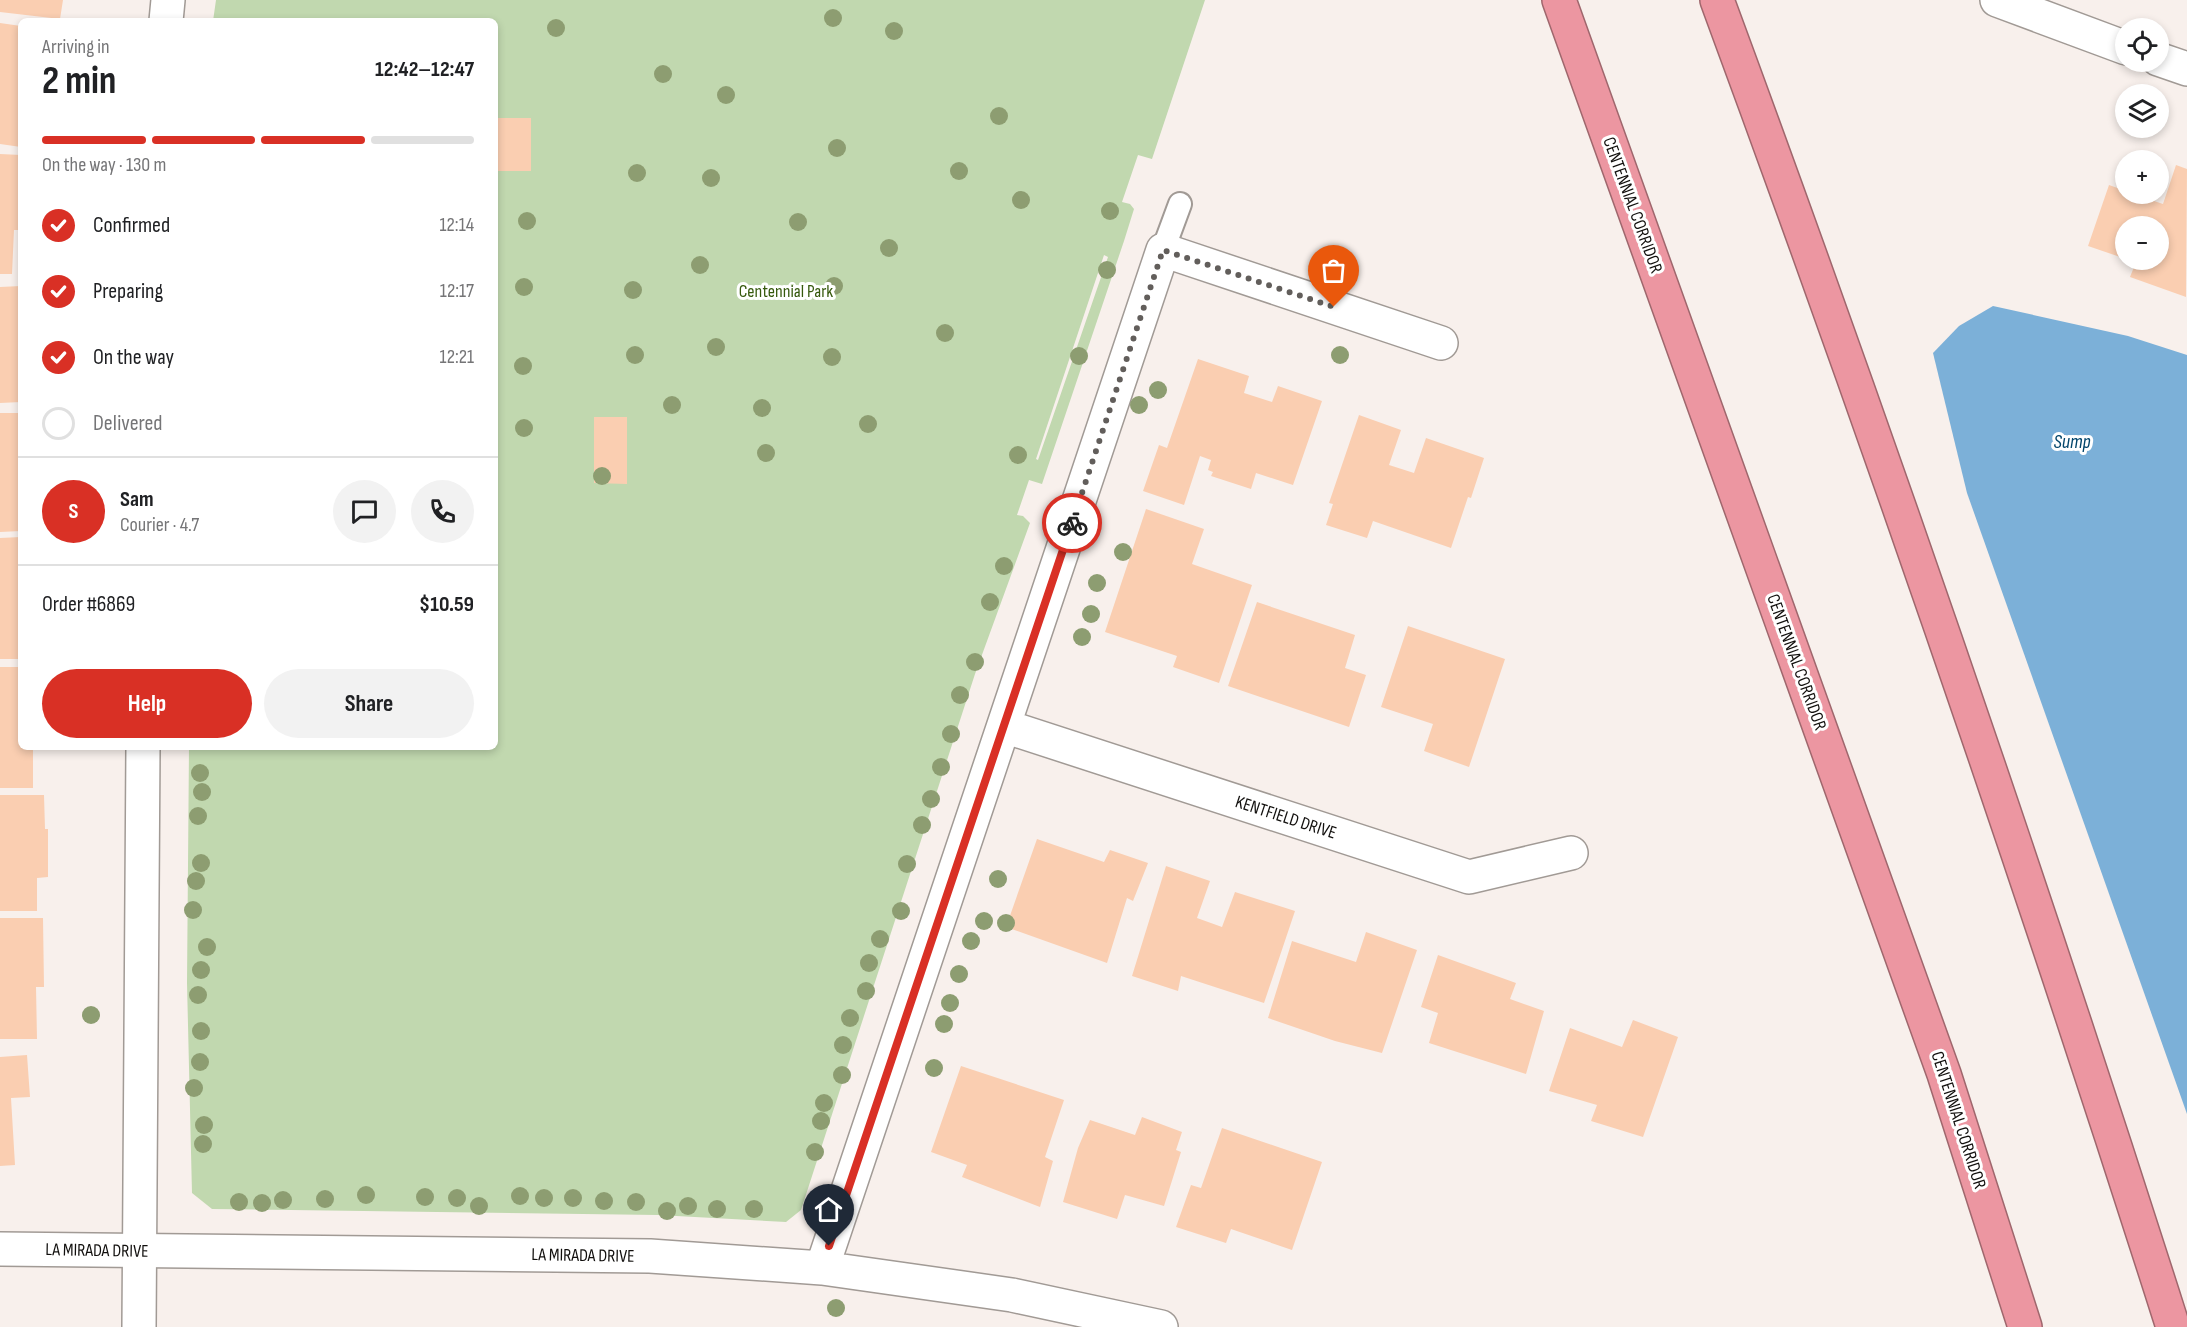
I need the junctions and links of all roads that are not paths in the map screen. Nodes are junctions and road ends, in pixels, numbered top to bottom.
1 (168, 0) edge
2 (1559, 0) edge
3 (1717, 0) edge
4 (1997, 0) edge
5 (166, 18) edge
6 (2115, 44) edge
7 (2169, 63) edge
8 (2187, 69) edge
9 (1180, 204) dead end
10 (1163, 250) junction
11 (1441, 343) dead end
12 (1004, 726) junction
13 (143, 750) edge
14 (1571, 853) dead end
15 (0, 1249) edge
16 (140, 1251) junction
17 (822, 1268) junction
18 (139, 1327) edge
19 (1161, 1327) edge
20 (2025, 1327) edge
21 (2173, 1327) edge

1 - 5 street
2 - 20 highway, CENTENNIAL CORRIDOR
3 - 21 highway
4 - 6 street
7 - 8 street
9 - 10 lane
10 - 11 street
10 - 12 street
12 - 14 street, KENTFIELD DRIVE
12 - 17 street
13 - 16 street
15 - 16 street, LA MIRADA DRIVE
16 - 17 street, LA MIRADA DRIVE
16 - 18 street
17 - 19 street, LA MIRADA DRIVE

